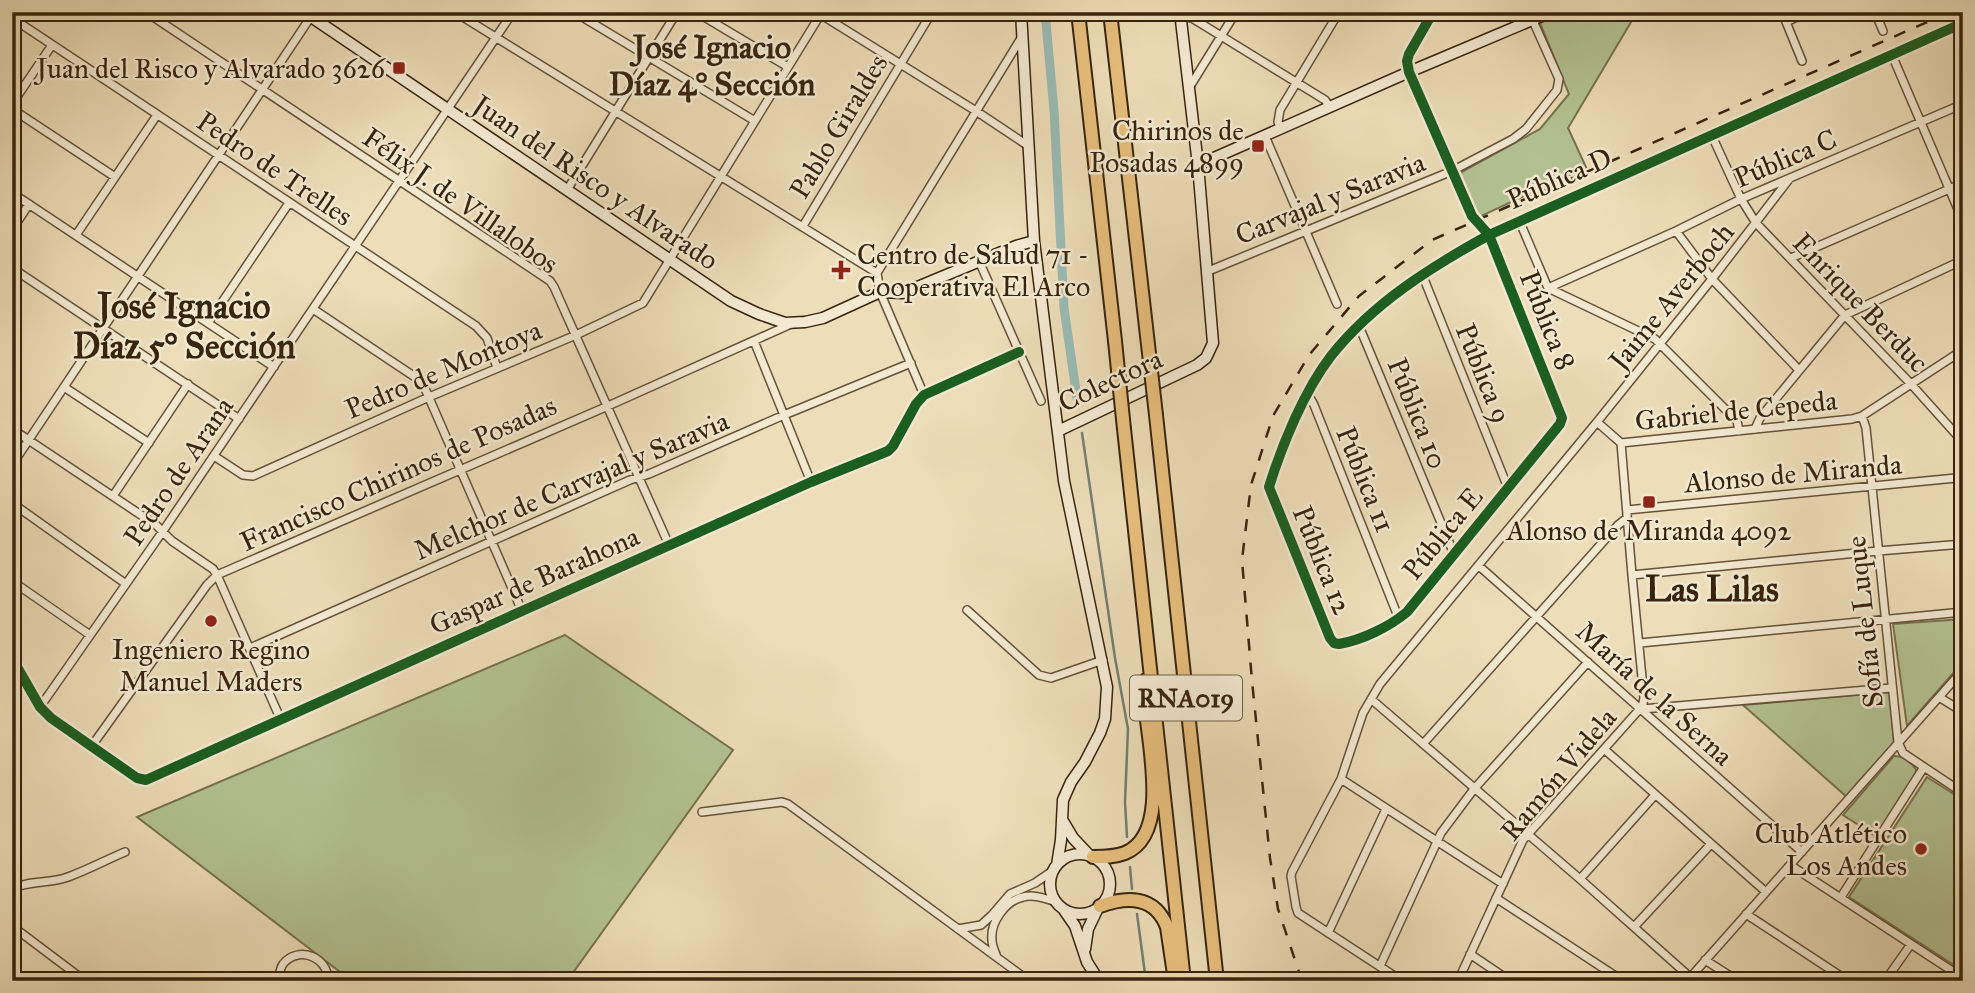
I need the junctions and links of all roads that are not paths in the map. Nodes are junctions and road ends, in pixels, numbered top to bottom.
1 (146, 12) edge
2 (455, 12) edge
3 (513, 12) edge
4 (574, 12) edge
5 (677, 12) edge
6 (696, 12) edge
7 (932, 12) edge
8 (1021, 12) edge
9 (1078, 12) edge
10 (1110, 12) edge
11 (1236, 12) edge
12 (1339, 12) edge
13 (1433, 12) edge
14 (1551, 12) edge
15 (1782, 12) edge
16 (1808, 12) edge
17 (1875, 12) edge
18 (821, 13) edge
19 (310, 14) edge
20 (1180, 14) edge
21 (1530, 16) edge
22 (12, 18) edge
23 (1786, 22) junction
24 (1963, 23) edge
25 (1883, 31) dead end
26 (1023, 35) junction
27 (1221, 36) junction
28 (495, 39) junction
29 (52, 45) junction
30 (1892, 55) junction
31 (649, 58) junction
32 (1802, 61) dead end
33 (900, 64) junction
34 (788, 67) junction
35 (1409, 72) junction
36 (1296, 83) junction
37 (1189, 89) junction
38 (262, 90) junction
39 (1963, 104) edge
40 (12, 106) edge
41 (1330, 107) junction
42 (448, 110) junction
43 (976, 111) junction
44 (616, 112) junction
45 (157, 115) junction
46 (755, 121) junction
47 (1921, 122) junction
48 (1281, 129) junction
49 (1265, 136) junction
50 (1712, 136) junction
51 (1027, 145) junction
52 (218, 156) junction
53 (1198, 165) junction
54 (1452, 171) junction
55 (721, 176) junction
56 (115, 177) junction
57 (1790, 178) junction
58 (399, 181) junction
59 (1963, 183) edge
60 (567, 190) junction
61 (1949, 190) junction
62 (12, 193) edge
63 (1741, 199) junction
64 (289, 203) junction
65 (29, 204) junction
66 (1519, 220) junction
67 (1963, 221) edge
68 (1756, 223) junction
69 (803, 226) junction
70 (12, 230) edge
71 (1676, 230) junction
72 (1306, 232) junction
73 (1489, 234) junction
74 (76, 235) junction
75 (1034, 241) junction
76 (355, 247) junction
77 (1791, 258) junction
78 (670, 259) junction
79 (1963, 260) edge
80 (979, 261) junction
81 (12, 268) edge
82 (1206, 272) junction
83 (877, 273) junction
84 (1422, 274) junction
85 (138, 276) junction
86 (1712, 279) junction
87 (1548, 288) junction
88 (880, 292) junction
89 (1337, 304) dead end
90 (313, 309) junction
91 (1845, 315) junction
92 (208, 323) junction
93 (792, 323) junction
94 (1359, 326) junction
95 (103, 329) junction
96 (576, 335) junction
97 (754, 341) junction
98 (1660, 344) junction
99 (1963, 350) edge
100 (1019, 352) junction
101 (1954, 356) junction
102 (911, 362) junction
103 (1963, 365) edge
104 (274, 367) junction
105 (497, 368) junction
106 (1798, 369) junction
107 (188, 384) junction
108 (1911, 384) junction
109 (65, 387) junction
110 (1308, 394) junction
111 (924, 395) junction
112 (429, 397) junction
113 (1041, 401) dead end
114 (608, 406) junction
115 (784, 415) junction
116 (1862, 416) junction
117 (239, 419) junction
118 (1597, 422) junction
119 (1560, 424) joint
120 (12, 429) edge
121 (1755, 429) junction
122 (1058, 431) junction
123 (1739, 431) junction
124 (29, 440) junction
125 (1963, 442) edge
126 (149, 443) junction
127 (1620, 443) junction
128 (214, 456) junction
129 (12, 465) edge
130 (459, 470) junction
131 (1963, 475) edge
132 (639, 477) junction
133 (811, 482) junction
134 (1872, 486) junction
135 (1269, 487) joint
136 (1508, 488) junction
137 (113, 496) junction
138 (12, 503) edge
139 (1627, 514) junction
140 (163, 531) junction
141 (491, 542) junction
142 (1963, 544) edge
143 (669, 545) junction
144 (1878, 551) junction
145 (1454, 554) junction
146 (1479, 566) junction
147 (218, 575) junction
148 (1632, 575) junction
149 (12, 581) edge
150 (126, 584) junction
151 (967, 610) dead end
152 (522, 611) junction
153 (1963, 612) edge
154 (1536, 616) junction
155 (1399, 619) junction
156 (1886, 620) junction
157 (90, 635) junction
158 (1640, 643) junction
159 (1148, 644) junction
160 (1339, 644) joint
161 (250, 648) junction
162 (12, 658) edge
163 (1103, 660) junction
164 (1588, 662) junction
165 (1963, 670) edge
166 (1891, 688) junction
167 (1939, 697) junction
168 (1371, 699) junction
169 (40, 707) junction
170 (1643, 709) junction
171 (1963, 712) edge
172 (280, 718) junction
173 (1898, 742) junction
174 (1423, 744) junction
175 (90, 747) junction
176 (1604, 750) junction
177 (1924, 767) junction
178 (1340, 779) junction
179 (1474, 789) junction
180 (1963, 793) edge
181 (1655, 795) junction
182 (1386, 809) junction
183 (702, 813) dead end
184 (1062, 817) junction
185 (1528, 834) junction
186 (1437, 842) junction
187 (1711, 844) junction
188 (125, 852) dead end
189 (1802, 852) junction
190 (1091, 856) junction
191 (1790, 865) junction
192 (1056, 868) junction
193 (1580, 879) junction
194 (1503, 884) junction
195 (12, 889) edge
196 (1766, 892) junction
197 (1841, 897) junction
198 (1496, 898) junction
199 (1059, 905) junction
200 (1099, 907) junction
201 (1746, 914) junction
202 (12, 926) edge
203 (1634, 927) junction
204 (958, 929) junction
205 (1328, 933) junction
206 (1911, 944) junction
207 (1084, 953) junction
208 (1470, 954) junction
209 (998, 957) junction
210 (1705, 960) junction
211 (1380, 966) junction
212 (1963, 978) edge
213 (1689, 979) edge
214 (85, 981) edge
215 (278, 981) edge
216 (328, 981) edge
217 (1029, 981) edge
218 (1099, 981) edge
219 (1175, 981) edge
220 (1184, 981) edge
221 (1217, 981) edge
222 (1402, 981) edge
223 (1458, 981) edge
224 (1510, 981) edge
225 (1623, 981) edge
226 (1738, 981) edge
227 (1849, 981) edge
228 (1885, 981) edge

1 - 38 street, Félix J. de Villalobos
2 - 28 street
3 - 28 street, Pedro de Arana
4 - 31 street
5 - 31 street
6 - 34 street
7 - 33 street, Pablo Giraldes
8 - 26 main road, Colectora
9 - 159 highway, RNA019, bridge
10 - 221 highway, RNA019, bridge
11 - 27 street
12 - 36 street
13 - 35 street
14 - 21 main road
15 - 23 street
16 - 23 street
17 - 25 street
18 - 33 street
18 - 34 street, Pedro de Montoya
19 - 38 street
19 - 42 main road, Juan del Risco y Alvarado
20 - 27 street
20 - 37 main road, Colectora
21 - 35 main road
21 - 54 street, Carvajal y Saravia
22 - 29 street, Pedro de Trelles
23 - 32 street
24 - 30 street, Pública D
26 - 43 street
26 - 51 main road, Colectora
27 - 36 street
27 - 37 street
28 - 42 street, Pedro de Arana
28 - 44 street
29 - 40 street
29 - 45 street, Pedro de Trelles
30 - 47 street
30 - 50 street, Pública D
31 - 44 street
31 - 46 street
33 - 43 street
33 - 69 street, Pablo Giraldes
34 - 46 street, Pedro de Montoya
35 - 41 main road
35 - 54 street, Pública 8
36 - 41 street
36 - 48 street
37 - 53 main road, Colectora
38 - 52 street
38 - 58 street, Félix J. de Villalobos
39 - 47 street, Pública C
40 - 56 street
41 - 48 main road
42 - 58 street, Pedro de Arana
42 - 60 main road, Juan del Risco y Alvarado
43 - 51 street
43 - 83 street
44 - 55 street
44 - 60 street
45 - 52 street, Pedro de Trelles
45 - 56 street
46 - 55 street, Pedro de Montoya
47 - 57 street, Pública C
47 - 61 street
48 - 49 main road
49 - 53 main road
49 - 72 street
50 - 63 street, Enrique Berduc
50 - 66 street, Pública D
51 - 75 main road, Colectora
52 - 64 street, Pedro de Trelles
52 - 85 street
53 - 82 main road, Colectora
54 - 72 street, Carvajal y Saravia
54 - 73 street, Pública 8
55 - 69 street
55 - 78 street, Pedro de Montoya
56 - 74 street
57 - 63 street, Pública C
57 - 68 street, Jaime Averboch
58 - 76 street, Pedro de Arana
58 - 96 street, Félix J. de Villalobos
59 - 61 street
60 - 78 main road, Juan del Risco y Alvarado
61 - 67 street
61 - 77 street
62 - 65 street
63 - 68 street, Enrique Berduc
63 - 71 street, Pública C
64 - 76 street, Pedro de Trelles
64 - 92 street
65 - 70 street
65 - 74 street
66 - 73 street, Pública D
66 - 87 street
68 - 77 street, Enrique Berduc
68 - 86 street, Jaime Averboch
69 - 83 street
71 - 86 street
71 - 87 street, Pública C
72 - 82 street, Carvajal y Saravia
72 - 89 street
73 - 84 street, Pública D
73 - 119 street, Pública 8
74 - 85 street
75 - 80 main road, Juan del Risco y Alvarado
75 - 122 main road, Colectora
76 - 90 street, Pedro de Arana
76 - 105 street, Pedro de Trelles
77 - 91 street, Enrique Berduc
78 - 93 main road, Juan del Risco y Alvarado
78 - 96 street, Pedro de Montoya
79 - 91 street
80 - 88 main road, Juan del Risco y Alvarado
80 - 100 street
81 - 95 street
82 - 122 main road, Colectora
83 - 88 street
84 - 94 street, Pública D
84 - 136 street, Pública 9
85 - 92 street
85 - 95 street
86 - 98 street, Jaime Averboch
86 - 106 street
87 - 98 street
88 - 93 main road, Juan del Risco y Alvarado
88 - 102 street
90 - 104 street, Pedro de Arana
90 - 112 street
91 - 106 street
91 - 108 street, Enrique Berduc
92 - 104 street
93 - 97 street, Francisco Chirinos de Posadas
94 - 110 street, Pública D
94 - 145 street, Pública 10
95 - 107 street
95 - 109 street
96 - 105 street, Pedro de Montoya
96 - 114 street, Félix J. de Villalobos
97 - 114 street, Francisco Chirinos de Posadas
97 - 115 street
98 - 118 street, Jaime Averboch
98 - 123 street
99 - 101 street, Gabriel de Cepeda
100 - 111 street
100 - 113 street
101 - 103 street
101 - 108 street, Gabriel de Cepeda
102 - 111 street
102 - 115 street, Melchor de Carvajal y Saravia
104 - 117 street, Pedro de Arana
105 - 112 street, Pedro de Montoya
106 - 121 street
107 - 117 street
107 - 126 street
108 - 116 street, Gabriel de Cepeda
108 - 125 street, Enrique Berduc
109 - 124 street
109 - 126 street
110 - 135 street, Pública D
110 - 155 street, Pública 11
111 - 133 street, Gaspar de Barahona
112 - 128 street, Pedro de Montoya
112 - 130 street
114 - 130 street, Francisco Chirinos de Posadas
114 - 132 street, Félix J. de Villalobos
115 - 132 street, Melchor de Carvajal y Saravia
115 - 133 street
116 - 121 street, Gabriel de Cepeda
116 - 134 street, Sofía de Luque
117 - 128 street, Pedro de Arana
118 - 127 street
118 - 146 street, Jaime Averboch
119 - 136 street, Pública E
120 - 124 street
121 - 123 street, Gabriel de Cepeda
122 - 163 main road
123 - 127 street, Gabriel de Cepeda
124 - 129 street
124 - 137 street
126 - 137 street
127 - 139 street
128 - 140 street, Pedro de Arana
130 - 141 street
130 - 147 street, Francisco Chirinos de Posadas
131 - 134 street, Alonso de Miranda
132 - 141 street, Melchor de Carvajal y Saravia
132 - 143 street, Félix J. de Villalobos
133 - 143 street, Gaspar de Barahona
134 - 139 street, Alonso de Miranda
134 - 144 street, Sofía de Luque
135 - 160 street, Pública 12
136 - 145 street, Pública E
137 - 140 street
138 - 150 street
139 - 148 street
139 - 154 street
140 - 147 street
140 - 150 street, Pedro de Arana
141 - 152 street
141 - 161 street, Melchor de Carvajal y Saravia
142 - 144 street
143 - 152 street, Gaspar de Barahona
144 - 148 street
144 - 156 street, Sofía de Luque
145 - 155 street, Pública E
146 - 154 street, María de la Serna
146 - 168 street, Jaime Averboch
147 - 161 street
147 - 175 street, Francisco Chirinos de Posadas
148 - 158 street
149 - 157 street
150 - 157 street, Pedro de Arana
151 - 163 street
152 - 172 street, Gaspar de Barahona
153 - 156 street
154 - 164 street, María de la Serna
154 - 174 street
155 - 160 street, Pública E
156 - 158 street
156 - 166 street, Sofía de Luque
157 - 169 street, Pedro de Arana
158 - 170 street
159 - 190 highway
159 - 220 highway, RNA019
161 - 172 street
162 - 169 street
163 - 184 main road
164 - 170 street, María de la Serna
164 - 179 street
165 - 167 street
166 - 170 street, Ramón Videla
166 - 173 street, Sofía de Luque
167 - 171 street
167 - 173 street
168 - 174 street
168 - 178 street, Jaime Averboch
169 - 175 street
170 - 176 street, Ramón Videla
170 - 189 street, María de la Serna
172 - 175 street, Gaspar de Barahona
173 - 177 street, Sofía de Luque
173 - 189 street
174 - 179 street
176 - 181 street
176 - 185 street, Ramón Videla
177 - 180 street, Sofía de Luque
177 - 197 street
178 - 182 street
178 - 205 street, Jaime Averboch
179 - 185 street
179 - 186 street
181 - 187 street
181 - 193 street
182 - 186 street
182 - 205 street
183 - 204 street
184 - 190 main road
184 - 192 main road
185 - 193 street
185 - 194 street, Ramón Videla
186 - 194 street
186 - 211 street
187 - 196 street
187 - 203 street
188 - 195 street
189 - 191 street
190 - 192 main road
190 - 200 main road
191 - 196 street
191 - 197 street
192 - 199 main road
192 - 204 street
193 - 203 street
194 - 198 street, Ramón Videla
196 - 201 street
197 - 206 street
198 - 208 street, Ramón Videla
198 - 225 street
199 - 200 main road
199 - 207 main road
199 - 209 street
200 - 207 main road
200 - 219 highway
201 - 210 street
201 - 227 street
202 - 214 street
203 - 213 street
204 - 209 street
205 - 211 street
206 - 212 street
206 - 228 street
207 - 218 main road
208 - 223 street, Ramón Videla
208 - 224 street
209 - 217 street
210 - 213 street
210 - 226 street
211 - 222 street
215 - 216 street

